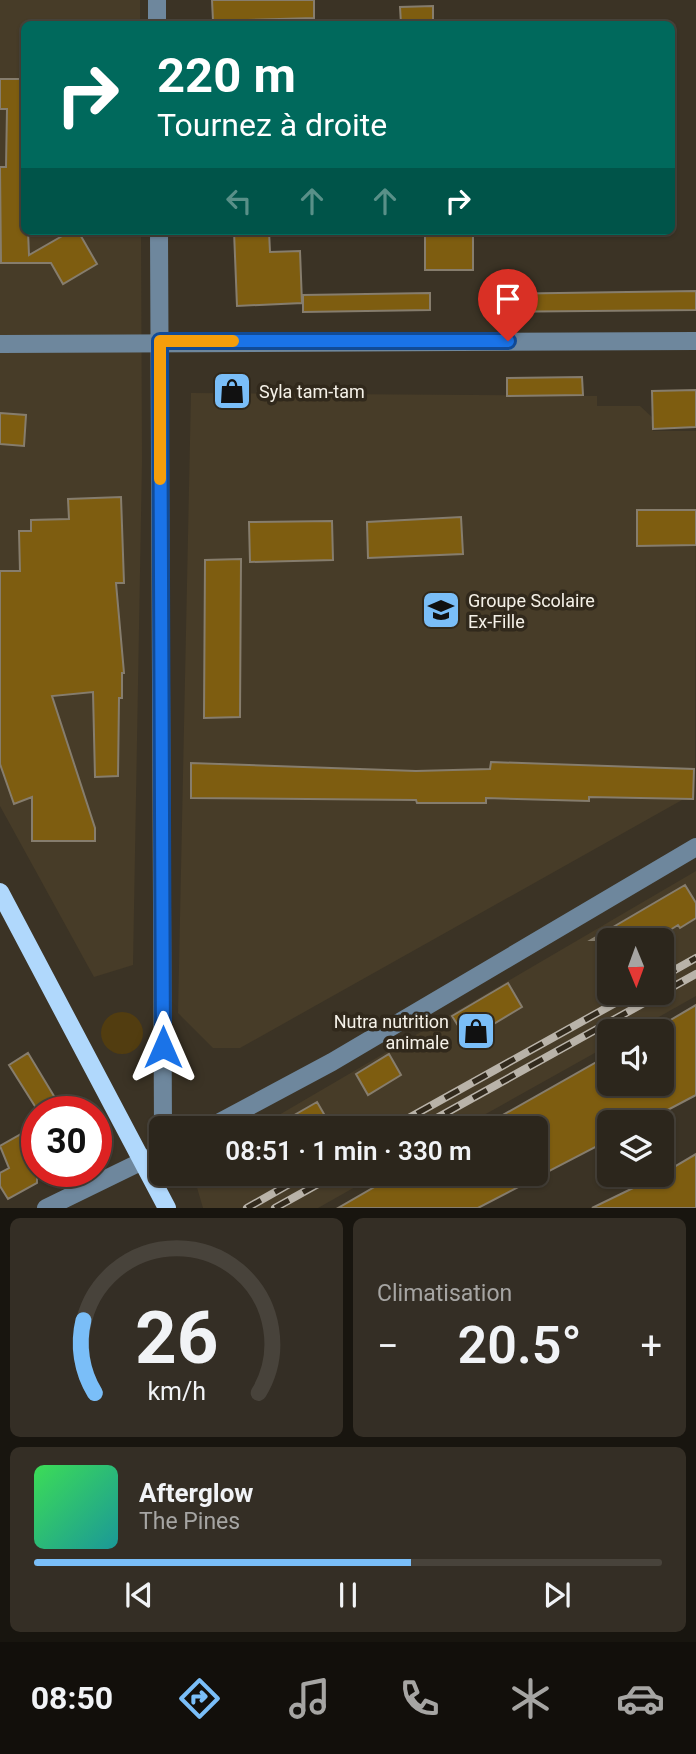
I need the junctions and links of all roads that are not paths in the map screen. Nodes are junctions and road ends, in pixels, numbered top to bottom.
1 (157, 0) edge
2 (157, 21) edge
3 (159, 235) edge
4 (160, 341) junction
5 (696, 341) edge
6 (0, 344) edge
7 (696, 847) edge
8 (0, 892) edge
9 (163, 1116) edge
10 (231, 1116) edge
11 (149, 1158) edge
12 (141, 1162) junction
13 (46, 1208) edge
14 (167, 1208) edge

1 - 2 street
3 - 4 street
4 - 5 street
4 - 6 street
4 - 9 street
7 - 10 street
8 - 12 main road
11 - 12 street
12 - 13 street
12 - 14 main road

